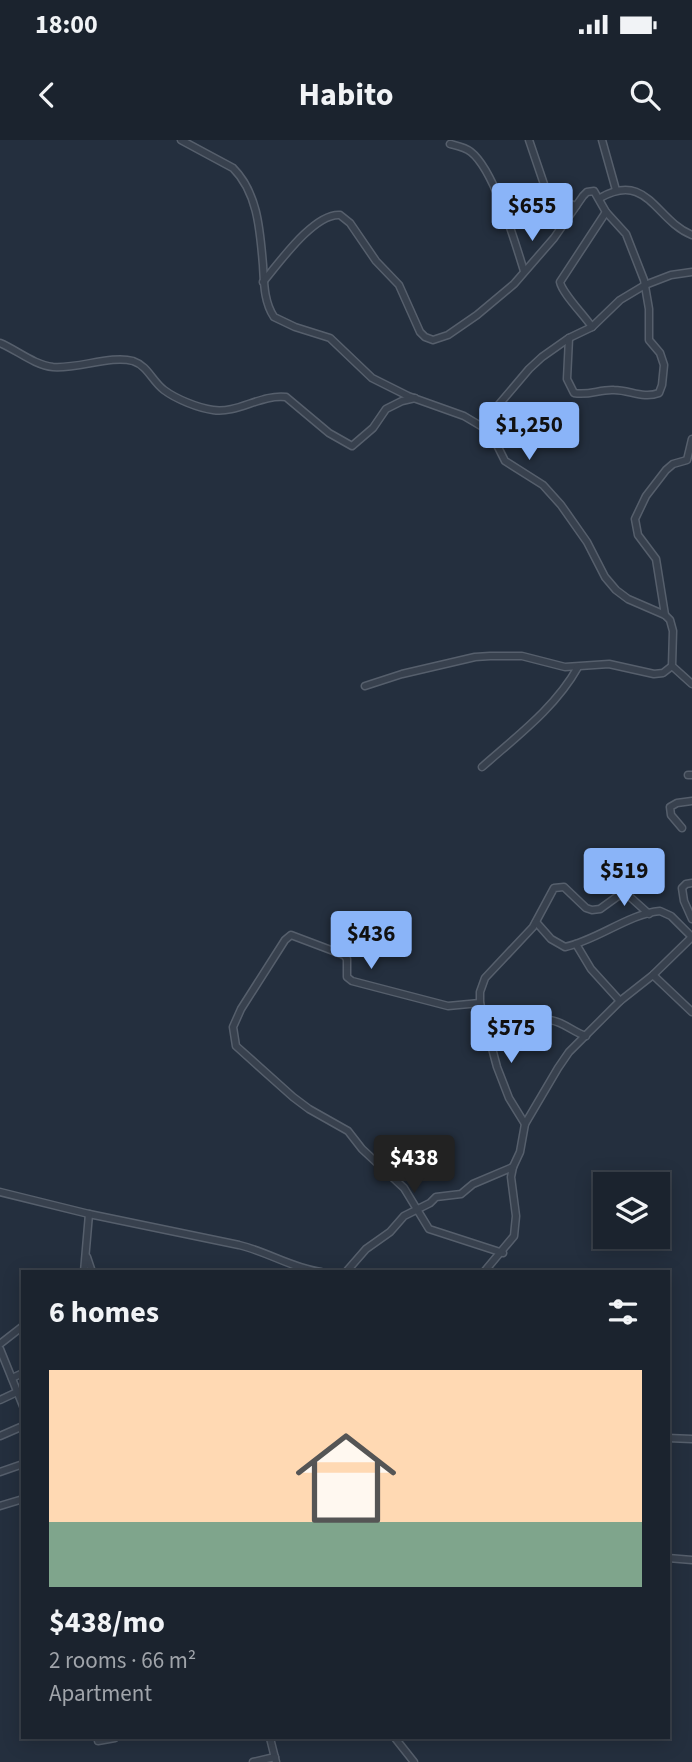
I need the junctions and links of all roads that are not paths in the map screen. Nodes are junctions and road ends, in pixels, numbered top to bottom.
1 (181, 140) edge
2 (529, 140) edge
3 (602, 140) edge
4 (450, 144) dead end
5 (616, 190) junction
6 (600, 198) junction
7 (576, 206) junction
8 (606, 212) junction
9 (692, 235) edge
10 (524, 271) junction
11 (692, 272) edge
12 (263, 282) junction
13 (645, 285) junction
14 (592, 327) junction
15 (569, 338) junction
16 (0, 343) edge
17 (415, 398) junction
18 (491, 432) junction
19 (692, 439) edge
20 (665, 615) junction
21 (672, 666) junction
22 (578, 667) junction
23 (692, 684) edge
24 (365, 687) dead end
25 (482, 767) dead end
26 (692, 801) edge
27 (682, 828) dead end
28 (692, 883) edge
29 (649, 914) junction
30 (692, 919) edge
31 (536, 922) junction
32 (576, 944) junction
33 (653, 975) junction
34 (620, 1001) junction
35 (480, 1003) junction
36 (692, 1012) edge
37 (483, 1013) junction
38 (586, 1036) junction
39 (525, 1124) junction
40 (513, 1167) junction
41 (0, 1192) edge
42 (418, 1208) junction
43 (89, 1214) junction
44 (503, 1253) junction
45 (86, 1256) junction
46 (84, 1270) edge
47 (91, 1270) edge
48 (306, 1270) edge
49 (348, 1270) edge
50 (486, 1270) edge
51 (21, 1328) edge
52 (0, 1347) edge
53 (21, 1374) edge
54 (12, 1378) junction
55 (18, 1392) junction
56 (0, 1400) edge
57 (21, 1400) edge
58 (21, 1427) edge
59 (0, 1436) edge
60 (670, 1438) edge
61 (692, 1439) edge
62 (21, 1465) edge
63 (0, 1472) edge
64 (21, 1500) edge
65 (0, 1506) edge
66 (670, 1558) edge
67 (692, 1560) edge
68 (109, 1739) edge
69 (270, 1739) edge
70 (396, 1739) edge
71 (97, 1741) dead end
72 (276, 1759) edge
73 (253, 1762) edge
74 (414, 1762) edge

1 - 12 street
2 - 7 street
3 - 5 street
4 - 10 street
5 - 6 street
5 - 9 street
6 - 7 street
6 - 8 street
7 - 10 street
8 - 13 street
8 - 14 street
10 - 12 street
11 - 13 street
12 - 17 street
13 - 14 street
13 - 15 street
14 - 15 street
15 - 18 street
16 - 17 street
17 - 18 street
18 - 20 street
19 - 20 street
20 - 21 street
21 - 22 street
21 - 23 street
22 - 24 street
22 - 25 street
26 - 27 street
28 - 30 street
29 - 31 street
29 - 32 street
29 - 33 street
31 - 32 street
31 - 35 street
32 - 34 street
33 - 34 street
33 - 36 street
34 - 38 street
35 - 37 street
35 - 42 street
37 - 38 street
37 - 39 street
38 - 39 street
39 - 40 street
40 - 42 street
40 - 44 street
41 - 43 street
42 - 44 street
42 - 49 street
43 - 45 street
43 - 48 street
44 - 50 street
45 - 46 street
45 - 47 street
51 - 52 street
52 - 54 street
53 - 54 street
54 - 55 street
55 - 56 street
55 - 57 street
58 - 59 street
60 - 61 street
62 - 63 street
64 - 65 street
66 - 67 street
68 - 71 street
69 - 72 street
70 - 74 street
72 - 73 street

